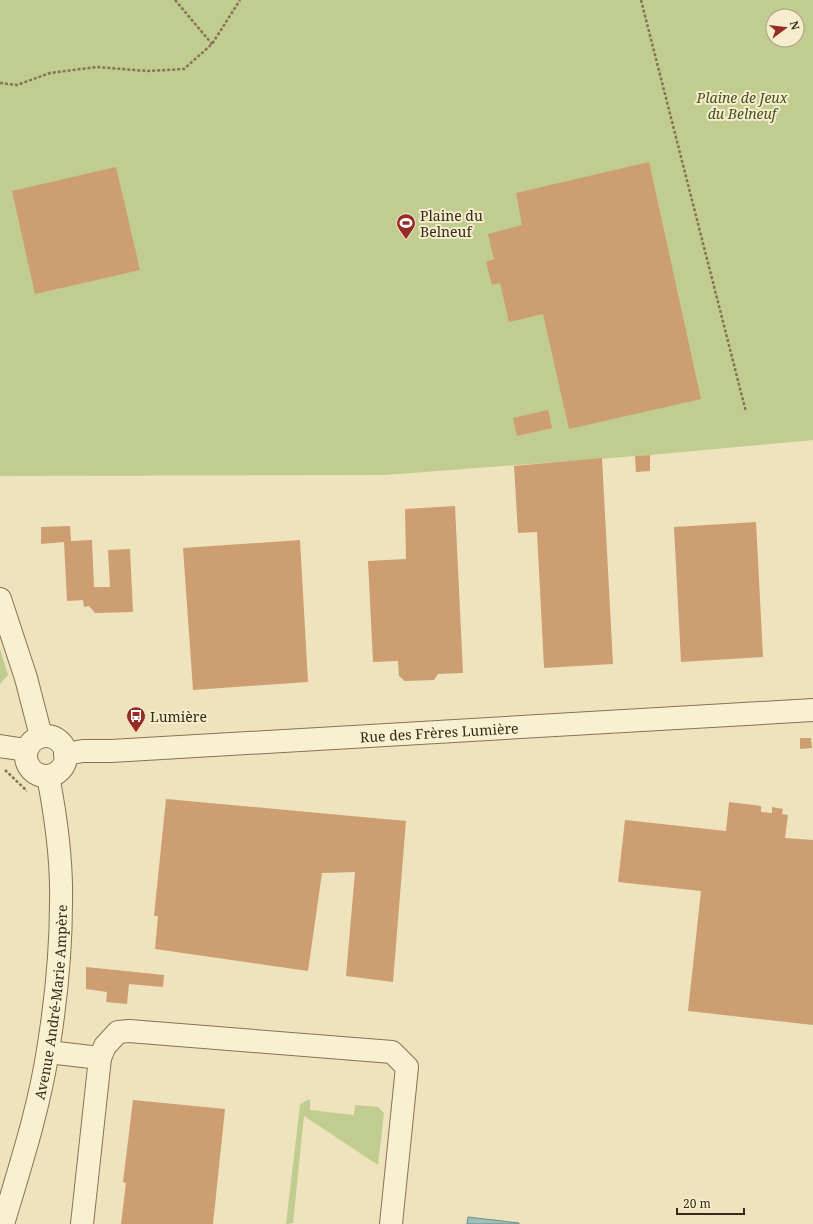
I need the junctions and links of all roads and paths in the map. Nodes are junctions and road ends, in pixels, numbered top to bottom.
1 (175, 0) edge
2 (240, 0) edge
3 (641, 0) edge
4 (212, 44) junction
5 (0, 83) edge
6 (746, 412) dead end
7 (0, 599) edge
8 (813, 710) edge
9 (34, 743) junction
10 (0, 746) edge
11 (65, 754) junction
12 (0, 766) edge
13 (48, 776) junction
14 (33, 796) dead end
15 (48, 1052) junction
16 (100, 1058) junction
17 (3, 1224) edge
18 (82, 1224) edge
19 (391, 1224) edge

1 - 4 path
2 - 4 path
3 - 6 path
4 - 5 path
7 - 9 street
8 - 11 street, Rue des Frères Lumière
9 - 10 street
9 - 11 street
9 - 13 street
11 - 13 street
12 - 14 path
13 - 15 street, Avenue André-Marie Ampère
15 - 16 street
15 - 17 street, Avenue André-Marie Ampère
16 - 18 street
16 - 19 street

